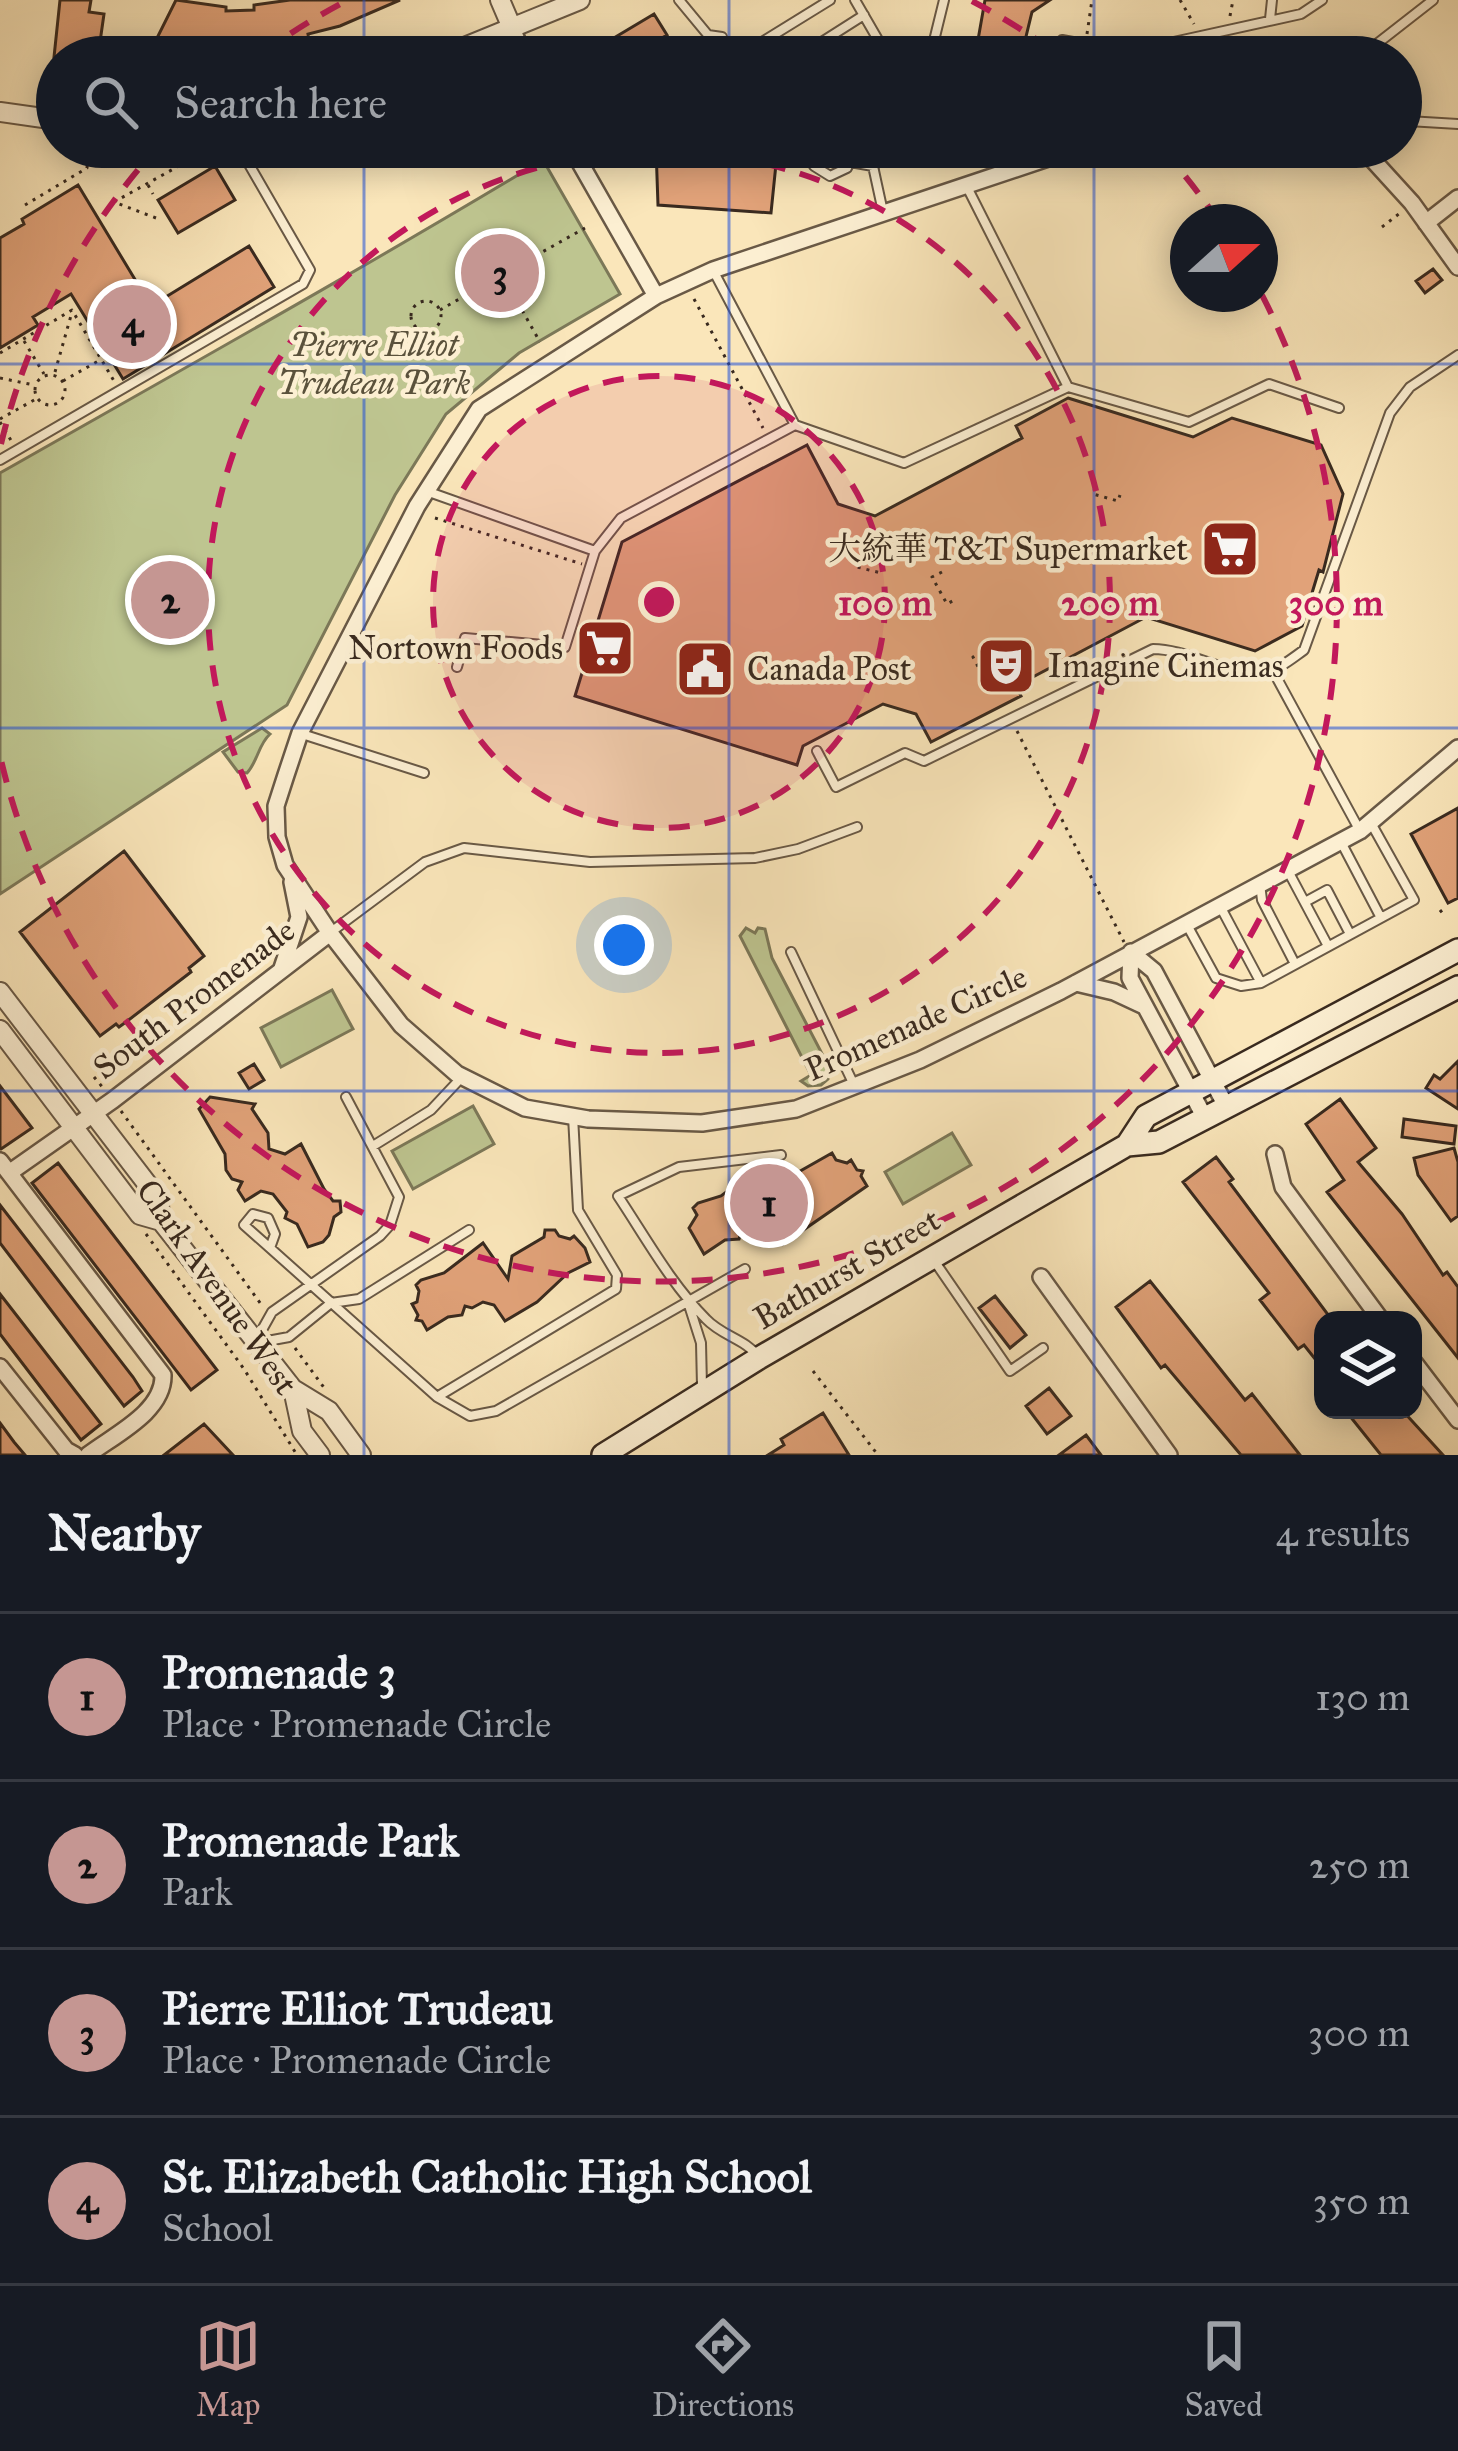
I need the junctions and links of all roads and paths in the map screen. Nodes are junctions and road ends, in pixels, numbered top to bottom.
1 (500, 0) edge
2 (580, 0) edge
3 (679, 0) edge
4 (830, 0) edge
5 (856, 0) edge
6 (944, 0) edge
7 (1092, 0) edge
8 (1180, 0) edge
9 (1233, 0) edge
10 (1272, 0) edge
11 (1322, 0) edge
12 (1433, 0) edge
13 (864, 15) junction
14 (1270, 19) junction
15 (512, 28) junction
16 (1227, 32) junction
17 (492, 36) edge
18 (515, 36) edge
19 (715, 36) edge
20 (772, 36) edge
21 (831, 36) edge
22 (876, 36) edge
23 (935, 36) edge
24 (1087, 36) edge
25 (1202, 36) joint
26 (1387, 36) edge
27 (0, 112) edge
28 (36, 117) edge
29 (1422, 122) edge
30 (1458, 124) edge
31 (87, 168) edge
32 (175, 168) edge
33 (251, 168) edge
34 (584, 168) edge
35 (816, 168) edge
36 (846, 168) edge
37 (872, 168) edge
38 (1021, 168) edge
39 (1383, 168) edge
40 (147, 184) junction
41 (967, 187) junction
42 (152, 194) dead end
43 (1458, 198) edge
44 (25, 205) dead end
45 (883, 212) junction
46 (1401, 212) dead end
47 (156, 218) dead end
48 (1426, 223) junction
49 (1382, 226) dead end
50 (585, 228) dead end
51 (1458, 267) edge
52 (512, 269) junction
53 (713, 270) junction
54 (490, 281) junction
55 (508, 285) junction
56 (656, 296) junction
57 (693, 297) dead end
58 (72, 310) junction
59 (440, 310) junction
60 (23, 339) junction
61 (540, 342) dead end
62 (0, 353) edge
63 (1458, 355) edge
64 (102, 359) junction
65 (45, 375) junction
66 (55, 375) junction
67 (0, 378) edge
68 (63, 381) junction
69 (35, 385) junction
70 (1068, 387) junction
71 (118, 388) dead end
72 (65, 393) junction
73 (80, 397) dead end
74 (38, 398) junction
75 (47, 405) junction
76 (1339, 408) dead end
77 (0, 419) edge
78 (42, 420) dead end
79 (795, 424) junction
80 (764, 429) dead end
81 (0, 460) edge
82 (1095, 488) dead end
83 (428, 492) junction
84 (1120, 495) dead end
85 (435, 518) dead end
86 (595, 550) junction
87 (859, 559) dead end
88 (584, 565) dead end
89 (884, 565) dead end
90 (942, 572) dead end
91 (956, 599) dead end
92 (692, 644) dead end
93 (982, 652) dead end
94 (457, 668) dead end
95 (686, 669) dead end
96 (1273, 671) junction
97 (994, 676) dead end
98 (1010, 719) junction
99 (300, 734) junction
100 (1458, 748) edge
101 (817, 751) dead end
102 (424, 773) dead end
103 (1365, 826) junction
104 (856, 827) dead end
105 (1341, 841) junction
106 (1287, 870) junction
107 (291, 873) junction
108 (1260, 884) junction
109 (1305, 902) junction
110 (1220, 906) junction
111 (1381, 918) junction
112 (1186, 923) junction
113 (330, 933) junction
114 (1350, 934) junction
115 (1328, 946) junction
116 (1458, 950) edge
117 (791, 952) dead end
118 (1131, 952) junction
119 (1295, 964) junction
120 (281, 970) junction
121 (1075, 983) junction
122 (1261, 983) junction
123 (1458, 987) edge
124 (0, 992) edge
125 (1147, 1007) junction
126 (0, 1030) edge
127 (462, 1077) junction
128 (1201, 1084) junction
129 (854, 1086) junction
130 (346, 1097) dead end
131 (1226, 1106) junction
132 (94, 1113) junction
133 (573, 1116) junction
134 (1205, 1118) junction
135 (75, 1127) junction
136 (134, 1128) dead end
137 (1127, 1145) junction
138 (373, 1146) junction
139 (1275, 1154) dead end
140 (781, 1155) dead end
141 (5, 1167) edge
142 (154, 1228) junction
143 (469, 1230) dead end
144 (270, 1248) junction
145 (932, 1258) junction
146 (745, 1269) dead end
147 (1041, 1277) dead end
148 (310, 1284) junction
149 (688, 1300) junction
150 (331, 1303) junction
151 (264, 1308) dead end
152 (1374, 1311) edge
153 (254, 1343) junction
154 (1043, 1348) dead end
155 (760, 1358) junction
156 (0, 1367) edge
157 (813, 1372) dead end
158 (1422, 1373) edge
159 (293, 1389) junction
160 (704, 1391) junction
161 (436, 1397) junction
162 (1458, 1420) edge
163 (75, 1455) edge
164 (88, 1455) edge
165 (297, 1455) edge
166 (320, 1455) edge
167 (361, 1455) edge
168 (603, 1455) edge
169 (878, 1455) edge
170 (1169, 1455) edge

1 - 15 street
2 - 15 street
3 - 19 lane
4 - 20 lane
5 - 13 lane
6 - 23 lane
7 - 24 path
8 - 25 path
9 - 16 path
10 - 14 lane
11 - 14 lane
12 - 26 lane
13 - 21 lane
13 - 22 lane
14 - 16 lane
15 - 17 street
15 - 18 street
16 - 25 lane
27 - 28 street
29 - 30 lane
31 - 44 path
32 - 40 path
33 - 81 lane
34 - 56 street
35 - 36 lane
37 - 45 lane
38 - 41 street, Promenade Circle
39 - 48 street
40 - 42 path
40 - 47 path
41 - 45 street, Promenade Circle
41 - 70 lane
43 - 48 street
45 - 53 street, Promenade Circle
46 - 49 path
48 - 51 street
50 - 52 path
52 - 54 path
52 - 55 path
53 - 56 street, Promenade Circle
53 - 79 lane
54 - 55 path
54 - 59 path
55 - 61 path
56 - 83 street, Promenade Circle
57 - 80 path
58 - 60 path
58 - 64 path
58 - 66 path
59 - 59 path
60 - 62 path
60 - 65 path
63 - 96 lane
64 - 68 path
64 - 71 path
65 - 66 path
65 - 69 path
66 - 68 path
67 - 69 path
68 - 72 path
69 - 74 path
70 - 76 lane
70 - 79 lane
72 - 73 path
72 - 75 path
74 - 75 path
74 - 77 path
75 - 78 path
79 - 86 lane
82 - 84 path
83 - 86 lane
83 - 99 street, Promenade Circle
85 - 88 path
86 - 94 lane
87 - 89 path
90 - 91 path
92 - 95 path
93 - 97 path
96 - 98 lane
96 - 103 lane
98 - 101 lane
98 - 118 path
99 - 102 lane
99 - 107 street, Promenade Circle
100 - 103 street, Promenade Circle
103 - 105 street, Promenade Circle
103 - 111 lane
104 - 113 lane
105 - 106 street, Promenade Circle
105 - 111 lane
106 - 108 street, Promenade Circle
106 - 109 lane
107 - 113 street, Promenade Circle
107 - 120 street, Promenade Circle
108 - 110 street, Promenade Circle
108 - 119 lane
109 - 114 lane
109 - 115 lane
110 - 112 street, Promenade Circle
110 - 122 lane
111 - 114 lane
112 - 118 street, Promenade Circle
112 - 122 lane
113 - 120 street, South Promenade
113 - 127 street, Promenade Circle
114 - 115 lane
115 - 119 lane
116 - 128 main road, Bathurst Street
117 - 129 lane
118 - 121 street, Promenade Circle
118 - 125 street
118 - 128 street
119 - 122 lane
120 - 132 street, South Promenade
121 - 125 street
121 - 129 street, Promenade Circle
123 - 131 main road, Bathurst Street
124 - 132 street, Clark Avenue West
125 - 128 street
126 - 135 street, Clark Avenue West
127 - 133 street, Promenade Circle
127 - 138 lane
128 - 131 street
128 - 134 street
128 - 137 main road, Bathurst Street
129 - 133 street, Promenade Circle
130 - 138 lane
131 - 134 main road, Bathurst Street
132 - 135 street, South Promenade
132 - 142 street, Clark Avenue West
133 - 161 lane
134 - 137 main road, Bathurst Street
135 - 141 street, South Promenade
135 - 142 street, Clark Avenue West
136 - 151 path, Clark Avenue West
137 - 145 main road, Bathurst Street
138 - 148 lane
139 - 152 street
140 - 149 lane
141 - 164 street
142 - 153 street, Clark Avenue West
142 - 165 path, Clark Avenue West
143 - 150 lane
144 - 144 lane
144 - 148 lane
145 - 154 lane
145 - 155 main road, Bathurst Street
146 - 149 lane
147 - 170 street
148 - 150 lane
148 - 153 lane
149 - 155 lane
149 - 160 lane
149 - 161 lane
150 - 153 lane
150 - 161 lane
153 - 159 street, Clark Avenue West
155 - 160 main road, Bathurst Street
156 - 163 street
157 - 169 path
158 - 162 street
159 - 166 street, Clark Avenue West
159 - 167 street, Clark Avenue West
160 - 168 main road, Bathurst Street

